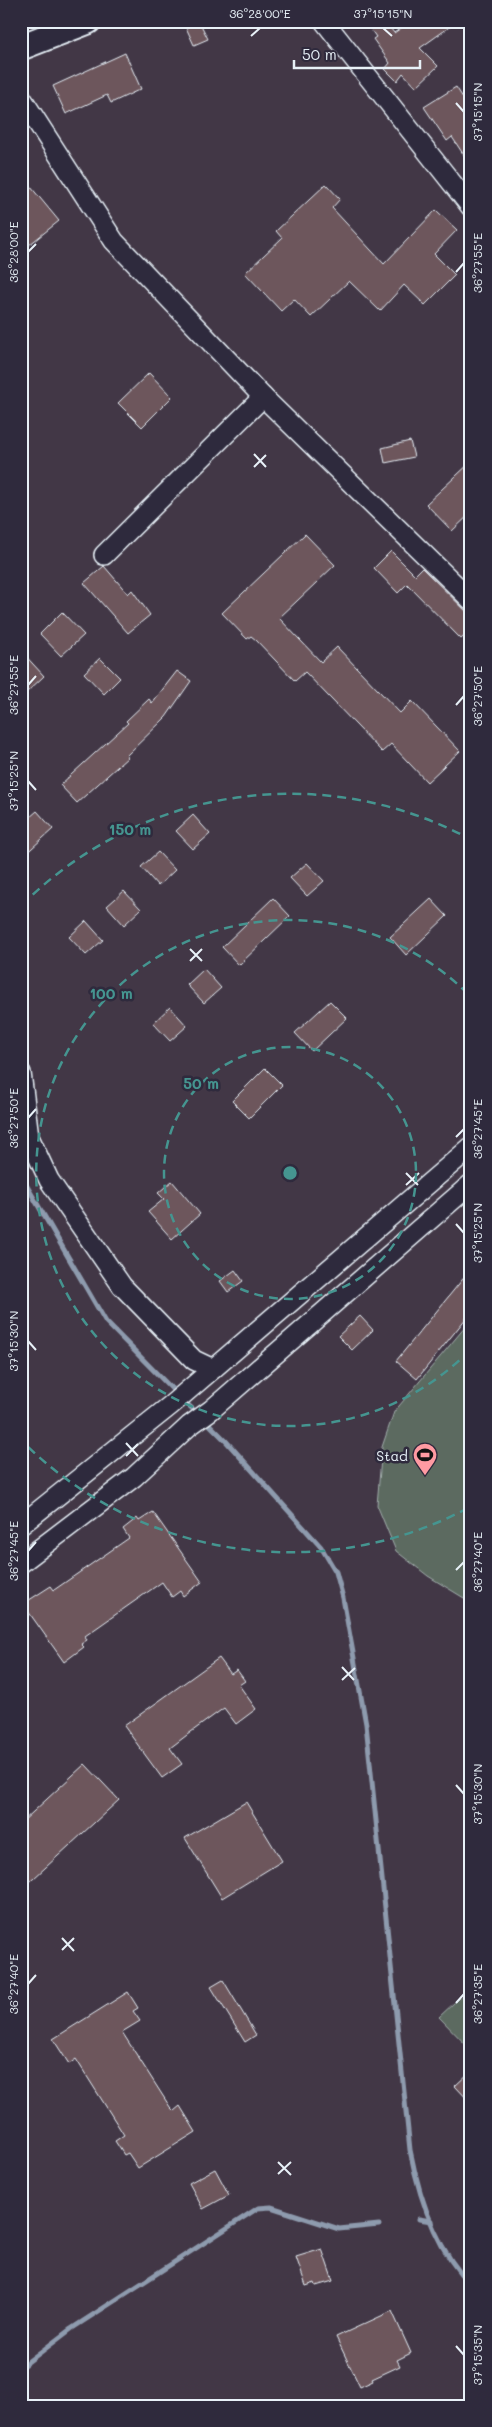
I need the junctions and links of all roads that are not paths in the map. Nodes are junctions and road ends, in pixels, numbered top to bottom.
1 (88, 21) edge
2 (324, 21) edge
3 (21, 47) edge
4 (21, 97) edge
5 (471, 207) edge
6 (263, 397) junction
7 (104, 555) dead end
8 (471, 600) edge
9 (21, 1072) edge
10 (471, 1148) edge
11 (471, 1184) edge
12 (213, 1369) junction
13 (21, 1525) edge
14 (21, 1563) edge

1 - 3 main road
2 - 5 street
4 - 6 street
6 - 7 street
6 - 8 street
9 - 12 street
10 - 12 street
11 - 14 street
12 - 13 street

